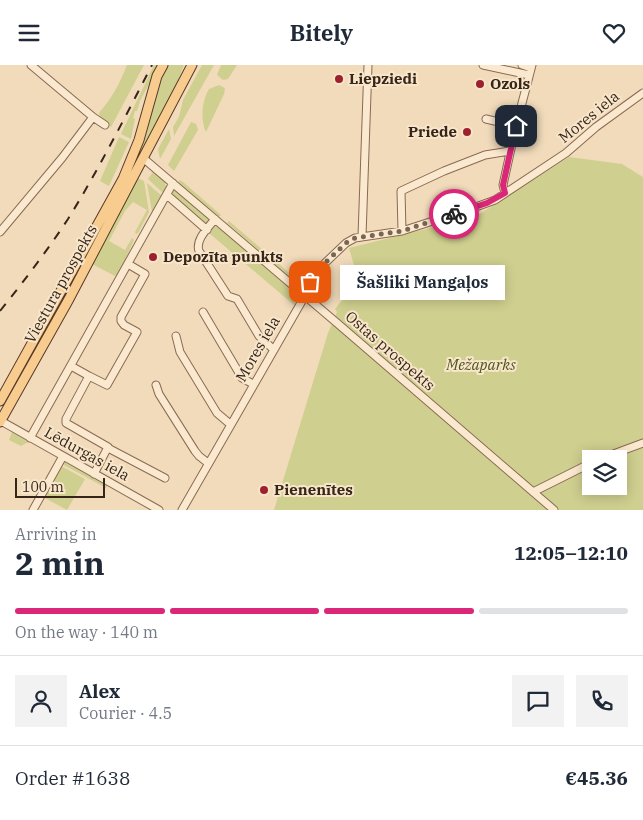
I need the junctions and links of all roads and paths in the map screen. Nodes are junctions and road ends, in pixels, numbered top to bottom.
1 (31, 65) edge
2 (163, 65) edge
3 (192, 65) edge
4 (368, 65) edge
5 (483, 65) edge
6 (522, 65) edge
7 (532, 66) edge
8 (529, 75) junction
9 (643, 93) edge
10 (93, 117) junction
11 (486, 119) dead end
12 (105, 125) dead end
13 (516, 126) junction
14 (510, 151) junction
15 (143, 158) junction
16 (172, 183) junction
17 (505, 193) junction
18 (167, 195) junction
19 (215, 219) junction
20 (207, 229) junction
21 (402, 231) junction
22 (0, 233) edge
23 (362, 236) junction
24 (128, 264) junction
25 (303, 295) junction
26 (204, 312) dead end
27 (176, 336) dead end
28 (273, 349) junction
29 (71, 366) junction
30 (90, 376) junction
31 (156, 385) dead end
32 (252, 385) junction
33 (0, 401) edge
34 (0, 422) edge
35 (230, 424) junction
36 (30, 438) junction
37 (643, 443) edge
38 (108, 448) junction
39 (624, 450) edge
40 (63, 456) junction
41 (208, 463) junction
42 (582, 468) edge
43 (94, 473) junction
44 (165, 478) dead end
45 (533, 492) junction
46 (33, 510) edge
47 (159, 510) edge
48 (182, 510) edge
49 (554, 510) edge

1 - 10 street
2 - 33 main road, Viestura prospekts
3 - 15 main road, Viestura prospekts
4 - 23 street
5 - 8 street
6 - 7 street
7 - 8 street
8 - 13 street
9 - 17 street, Mores iela
10 - 12 street
10 - 22 street
11 - 13 street
13 - 14 street
14 - 17 street
14 - 21 street
15 - 16 street, Ostas prospekts
15 - 34 main road, Viestura prospekts
16 - 18 street
16 - 19 street, Ostas prospekts
17 - 21 street, Mores iela
18 - 20 street
18 - 24 street
19 - 20 street
19 - 25 street, Ostas prospekts
20 - 28 street
21 - 23 street, Mores iela
23 - 25 street, Mores iela
24 - 29 street
24 - 30 street
25 - 28 street, Mores iela
25 - 45 street, Ostas prospekts
26 - 32 street
27 - 35 street
28 - 32 street, Mores iela
29 - 30 street
29 - 36 street
30 - 38 street
31 - 41 street
32 - 35 street, Mores iela
34 - 36 street, Lēdurgas iela
35 - 41 street, Mores iela
36 - 40 street, Lēdurgas iela
37 - 39 street
38 - 43 street
38 - 44 street
40 - 43 street, Lēdurgas iela
40 - 46 street
41 - 48 street, Mores iela
42 - 45 street
43 - 47 street, Lēdurgas iela
45 - 49 street, Ostas prospekts

